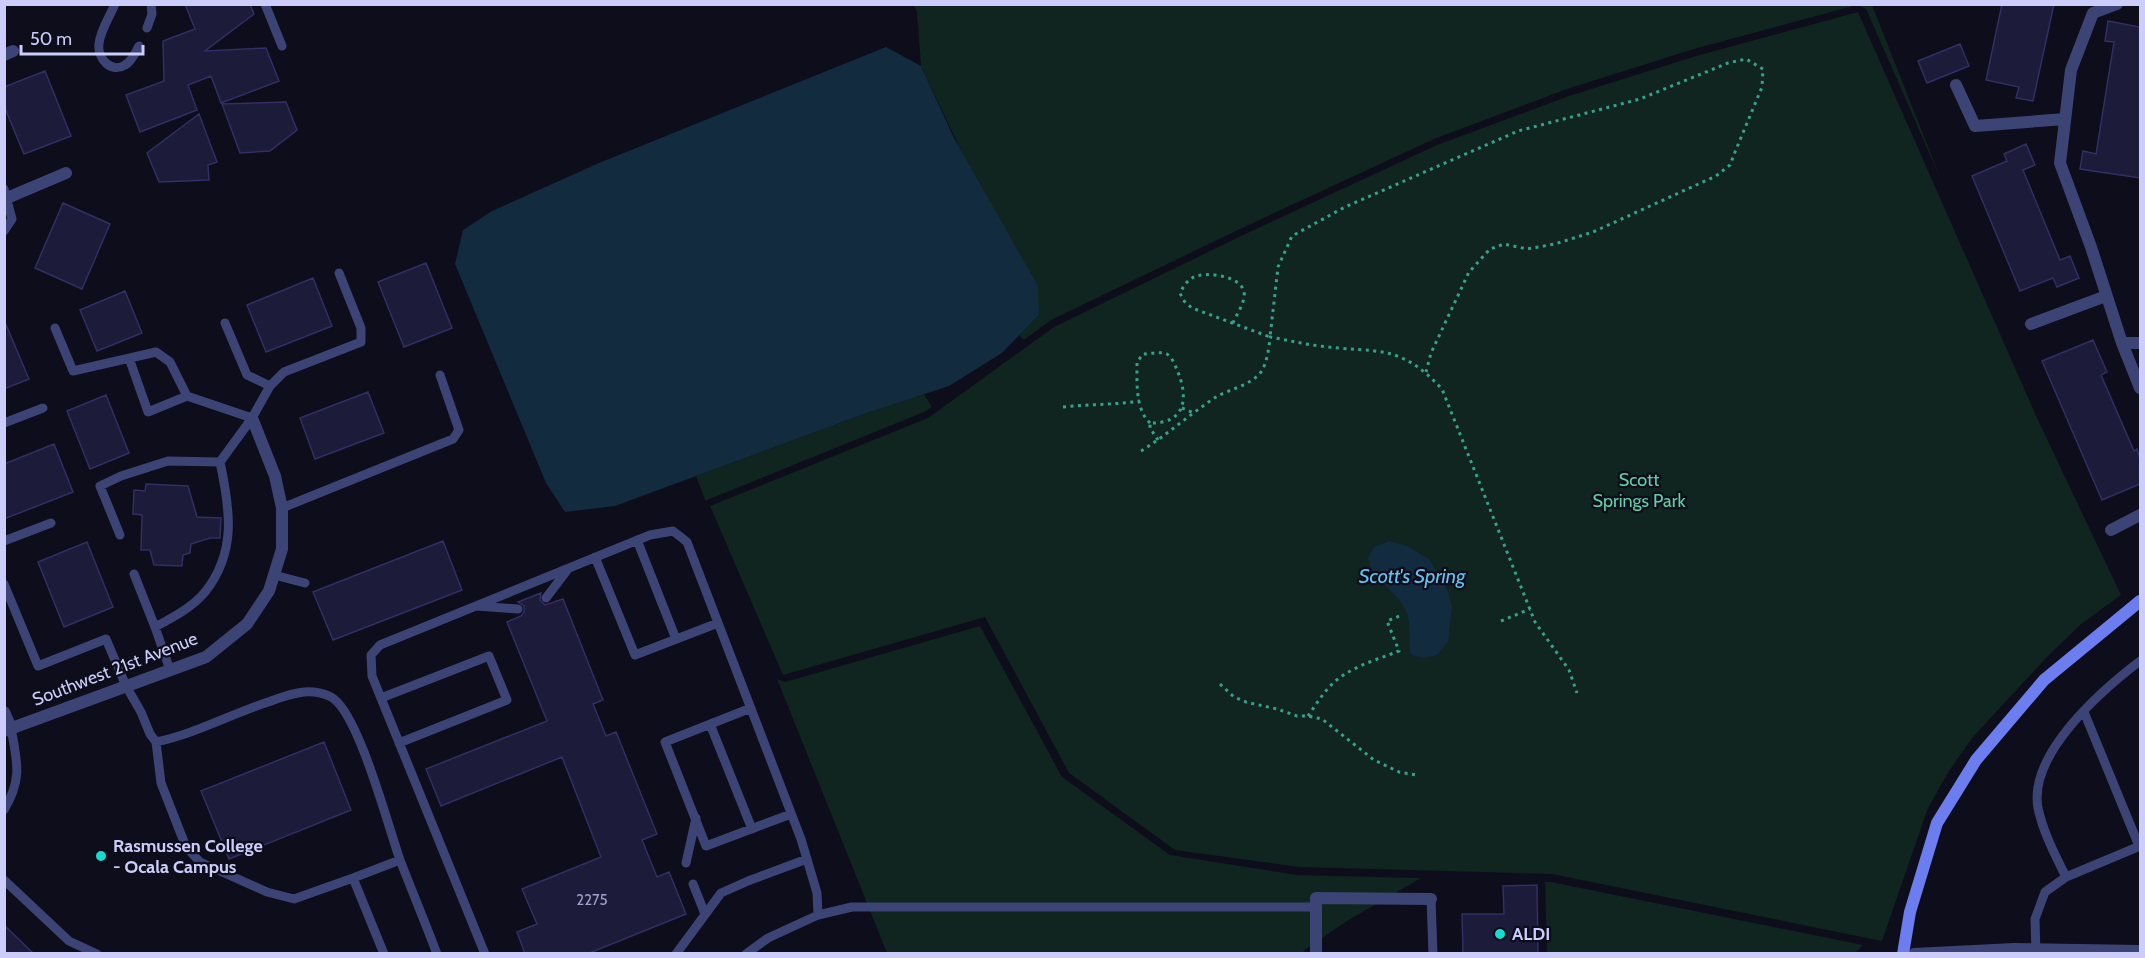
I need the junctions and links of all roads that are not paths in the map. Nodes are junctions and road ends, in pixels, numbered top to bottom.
1 (115, 4) edge
2 (151, 4) edge
3 (265, 4) edge
4 (2113, 5) edge
5 (147, 28) dead end
6 (139, 46) dead end
7 (282, 46) dead end
8 (1956, 86) dead end
9 (2065, 119) junction
10 (66, 174) dead end
11 (6, 193) edge
12 (4, 231) edge
13 (339, 273) dead end
14 (2106, 296) junction
15 (225, 323) dead end
16 (2031, 324) dead end
17 (55, 328) dead end
18 (2140, 343) edge
19 (2122, 344) junction
20 (129, 358) junction
21 (440, 375) dead end
22 (270, 386) junction
23 (2140, 388) edge
24 (187, 396) junction
25 (43, 408) dead end
26 (252, 418) junction
27 (4, 423) edge
28 (220, 462) junction
29 (282, 508) junction
30 (2140, 515) edge
31 (51, 524) dead end
32 (2111, 530) dead end
33 (120, 535) dead end
34 (637, 540) junction
35 (4, 541) edge
36 (595, 557) junction
37 (569, 568) junction
38 (134, 574) dead end
39 (274, 575) junction
40 (4, 584) edge
41 (305, 584) dead end
42 (546, 598) dead end
43 (2140, 601) edge
44 (475, 606) junction
45 (518, 609) dead end
46 (718, 623) junction
47 (155, 627) junction
48 (676, 639) junction
49 (2140, 661) edge
50 (170, 670) junction
51 (126, 686) junction
52 (381, 698) junction
53 (751, 708) junction
54 (2084, 711) junction
55 (4, 712) edge
56 (710, 724) junction
57 (8, 730) edge
58 (156, 742) junction
59 (399, 743) junction
60 (4, 810) edge
61 (791, 814) junction
62 (696, 818) junction
63 (752, 829) junction
64 (2140, 846) edge
65 (807, 859) junction
66 (400, 860) junction
67 (686, 863) dead end
68 (2066, 877) junction
69 (353, 878) junction
70 (4, 880) edge
71 (693, 884) dead end
72 (1431, 899) joint
73 (1316, 907) junction
74 (705, 914) junction
75 (818, 915) junction
76 (2036, 951) edge
77 (2140, 951) edge
78 (97, 954) edge
79 (384, 954) edge
80 (437, 954) edge
81 (485, 954) edge
82 (676, 954) edge
83 (746, 954) edge
84 (1316, 954) edge
85 (1433, 954) edge
86 (1903, 954) edge
87 (1914, 954) edge

1 - 6 lane
2 - 5 lane
3 - 7 lane
4 - 9 street
8 - 9 street
9 - 14 street
10 - 11 street
11 - 12 lane
13 - 22 lane
14 - 16 street
14 - 19 street
15 - 22 lane
17 - 20 lane
18 - 19 street
19 - 23 street
20 - 24 lane
20 - 24 lane
21 - 29 lane
22 - 26 lane
24 - 26 lane
25 - 27 lane
26 - 28 lane
26 - 29 street, Southwest 21st Avenue
28 - 33 lane
28 - 47 lane
29 - 39 street, Southwest 21st Avenue
30 - 32 street
31 - 35 lane
34 - 36 lane
34 - 46 lane
34 - 48 lane
36 - 37 lane
36 - 48 lane
37 - 42 lane
37 - 44 lane
38 - 47 lane
39 - 41 lane
39 - 50 street, Southwest 21st Avenue
40 - 51 lane
43 - 86 street
44 - 45 lane
44 - 52 lane
46 - 48 lane
46 - 53 lane
47 - 50 lane
49 - 54 lane
50 - 51 street, Southwest 21st Avenue
51 - 57 street, Southwest 21st Avenue
51 - 58 lane
52 - 59 lane
52 - 59 lane
53 - 56 lane
53 - 61 lane
54 - 64 lane
54 - 68 lane
55 - 57 street
56 - 62 lane
56 - 63 lane
57 - 60 lane
58 - 66 lane
58 - 69 lane
59 - 81 lane
61 - 63 lane
61 - 65 lane
62 - 63 lane
62 - 67 lane
64 - 68 lane
65 - 74 lane
65 - 75 lane
66 - 69 lane
66 - 80 lane
68 - 76 lane
69 - 79 lane
70 - 78 lane
71 - 74 lane
72 - 73 street
72 - 85 lane
73 - 75 lane
73 - 84 street
74 - 82 lane
75 - 83 lane
76 - 77 street
76 - 87 street

